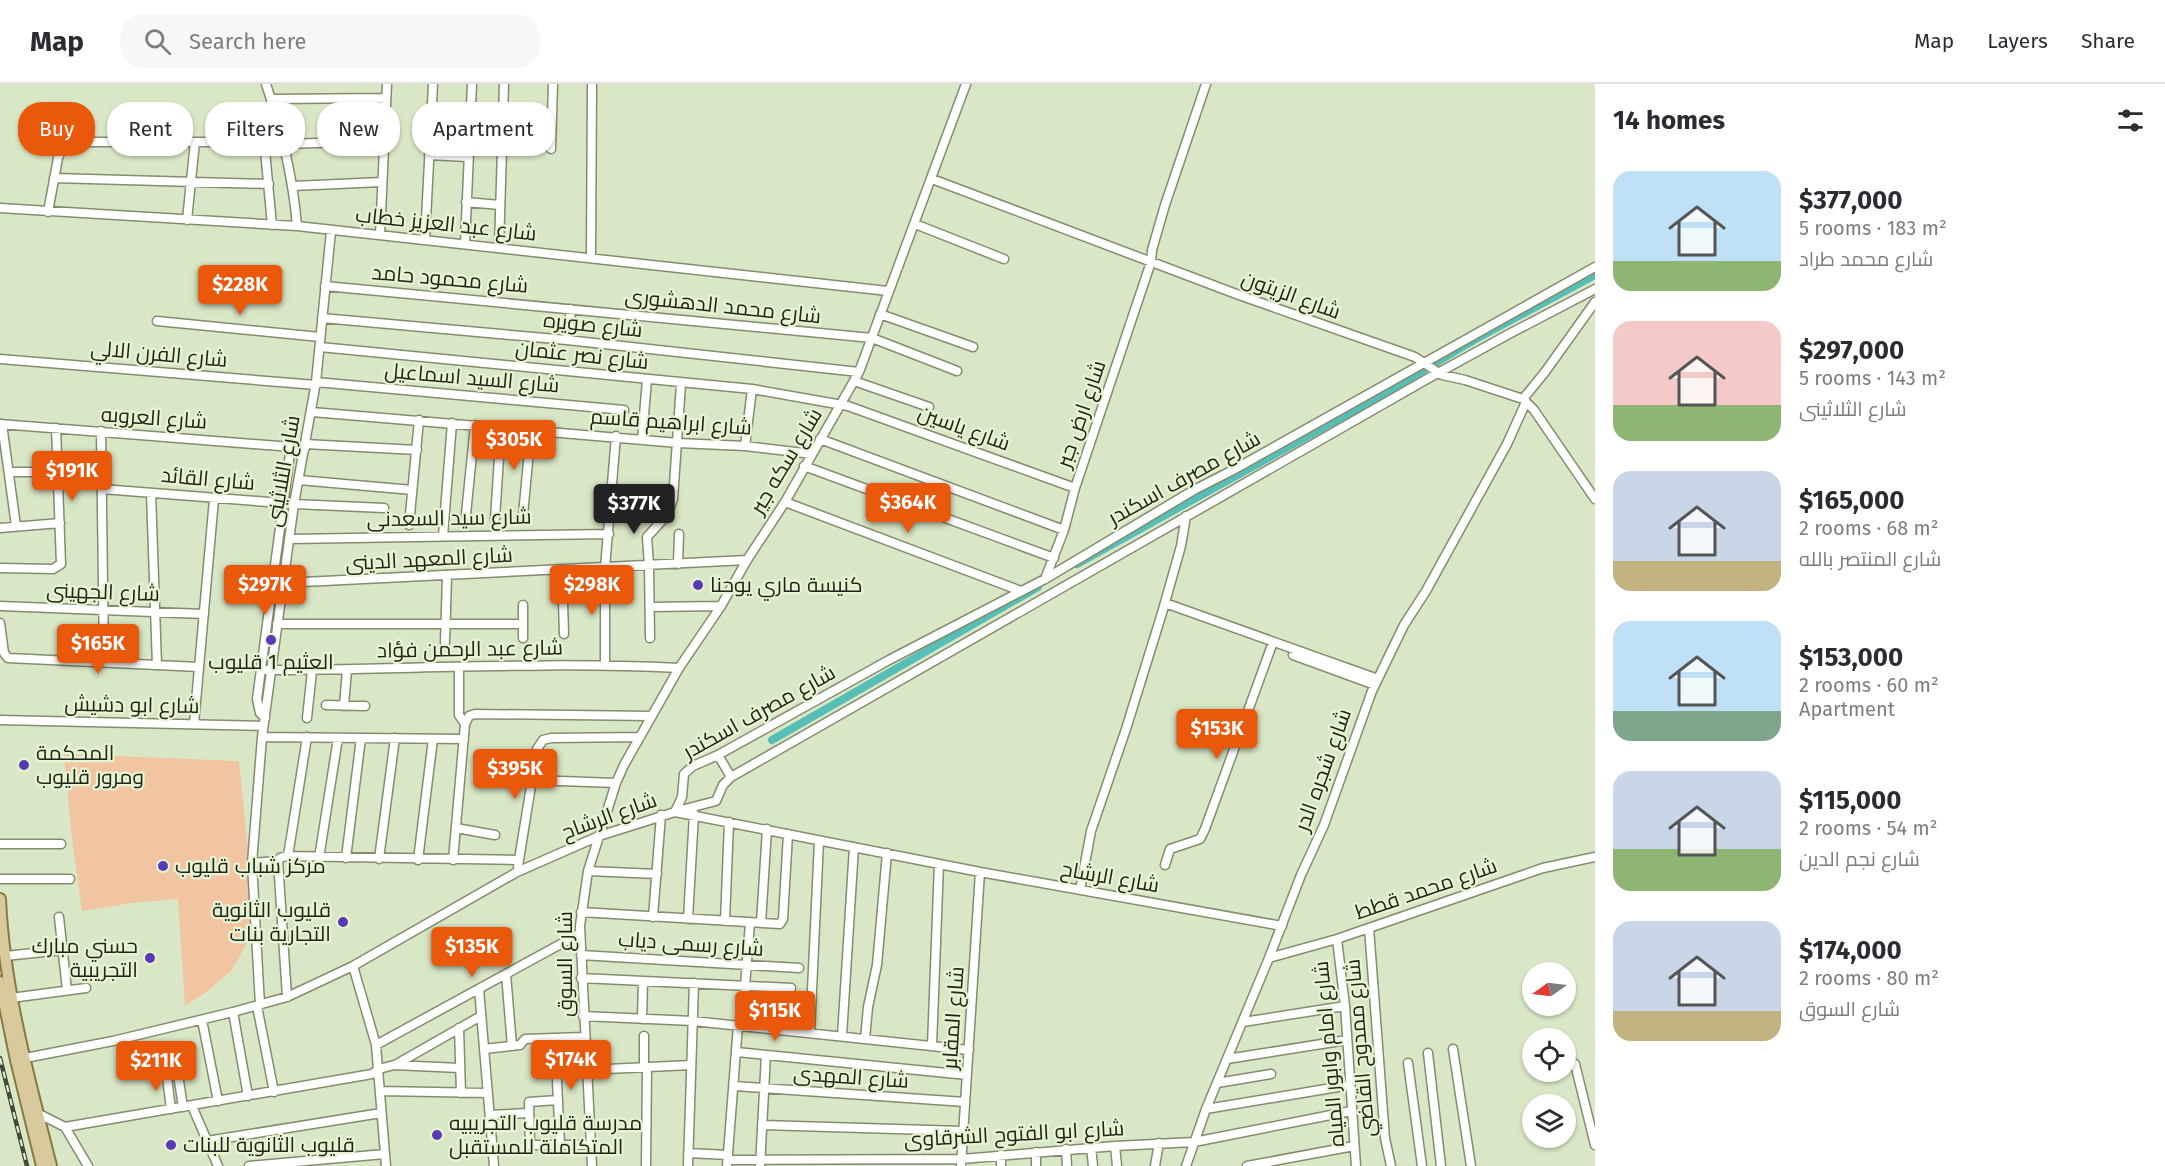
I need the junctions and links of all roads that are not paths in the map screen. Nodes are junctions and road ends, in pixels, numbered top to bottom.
1 (266, 84) edge
2 (387, 84) edge
3 (433, 84) edge
4 (472, 84) edge
5 (504, 84) edge
6 (553, 84) edge
7 (592, 84) edge
8 (966, 84) edge
9 (1206, 84) edge
10 (386, 98) junction
11 (271, 99) junction
12 (272, 102) edge
13 (386, 102) edge
14 (432, 102) edge
15 (552, 102) edge
16 (195, 142) junction
17 (205, 142) edge
18 (265, 156) edge
19 (287, 156) edge
20 (383, 156) edge
21 (429, 156) edge
22 (448, 156) edge
23 (468, 157) junction
24 (54, 178) junction
25 (932, 179) junction
26 (191, 182) junction
27 (382, 182) junction
28 (268, 184) junction
29 (293, 186) junction
30 (466, 202) junction
31 (500, 205) junction
32 (0, 208) edge
33 (48, 212) junction
34 (187, 220) junction
35 (915, 224) junction
36 (272, 225) junction
37 (297, 226) junction
38 (331, 231) junction
39 (380, 235) junction
40 (425, 240) junction
41 (465, 244) junction
42 (499, 248) junction
43 (591, 258) junction
44 (1004, 259) dead end
45 (1151, 262) junction
46 (1595, 267) edge
47 (325, 286) junction
48 (1595, 289) edge
49 (888, 291) junction
50 (1595, 302) edge
51 (571, 309) junction
52 (880, 314) junction
53 (322, 318) junction
54 (157, 321) dead end
55 (321, 337) junction
56 (872, 338) junction
57 (567, 340) junction
58 (320, 347) junction
59 (973, 347) dead end
60 (0, 359) edge
61 (1424, 362) junction
62 (957, 371) dead end
63 (859, 372) junction
64 (1439, 373) junction
65 (647, 380) junction
66 (854, 381) junction
67 (316, 384) junction
68 (681, 384) junction
69 (752, 389) junction
70 (1524, 401) junction
71 (840, 405) junction
72 (929, 407) dead end
73 (624, 410) dead end
74 (312, 412) junction
75 (420, 420) junction
76 (452, 423) junction
77 (1, 424) edge
78 (474, 425) junction
79 (501, 427) junction
80 (56, 428) junction
81 (531, 430) junction
82 (101, 431) junction
83 (616, 436) junction
84 (642, 439) junction
85 (820, 440) junction
86 (678, 442) junction
87 (291, 446) junction
88 (305, 446) junction
89 (745, 446) junction
90 (417, 450) junction
91 (812, 454) junction
92 (804, 466) junction
93 (58, 471) junction
94 (9, 472) junction
95 (299, 480) junction
96 (1075, 488) junction
97 (102, 489) junction
98 (412, 490) junction
99 (151, 493) junction
100 (214, 499) junction
101 (1595, 499) edge
102 (785, 502) junction
103 (283, 503) junction
104 (294, 504) junction
105 (384, 508) dead end
106 (523, 515) dead end
107 (1186, 516) junction
108 (495, 519) dead end
109 (60, 523) junction
110 (465, 524) dead end
111 (409, 525) dead end
112 (16, 526) junction
113 (0, 528) edge
114 (1064, 530) junction
115 (609, 534) junction
116 (679, 534) dead end
117 (443, 536) junction
118 (289, 539) junction
119 (1054, 558) junction
120 (747, 560) junction
121 (678, 564) junction
122 (649, 566) junction
123 (0, 568) edge
124 (605, 568) junction
125 (562, 570) junction
126 (447, 576) junction
127 (1045, 579) junction
128 (283, 583) junction
129 (234, 586) dead end
130 (271, 591) junction
131 (1021, 591) junction
132 (523, 605) dead end
133 (0, 606) edge
134 (721, 606) junction
135 (1164, 606) junction
136 (650, 607) junction
137 (103, 610) junction
138 (155, 612) junction
139 (204, 614) junction
140 (446, 622) junction
141 (0, 623) edge
142 (278, 624) junction
143 (523, 624) junction
144 (564, 634) dead end
145 (523, 638) dead end
146 (650, 638) dead end
147 (445, 642) dead end
148 (1272, 645) junction
149 (104, 662) junction
150 (605, 664) junction
151 (156, 665) junction
152 (200, 667) junction
153 (459, 668) junction
154 (680, 668) junction
155 (261, 670) junction
156 (271, 670) junction
157 (347, 670) junction
158 (312, 671) junction
159 (1376, 682) junction
160 (326, 705) dead end
161 (344, 706) junction
162 (365, 706) dead end
163 (652, 716) junction
164 (307, 717) dead end
165 (0, 720) edge
166 (264, 722) junction
167 (194, 724) junction
168 (465, 724) junction
169 (262, 737) junction
170 (307, 737) junction
171 (640, 737) junction
172 (338, 738) junction
173 (361, 738) junction
174 (395, 738) junction
175 (433, 739) junction
176 (464, 739) junction
177 (718, 755) junction
178 (731, 777) junction
179 (532, 780) junction
180 (616, 783) junction
181 (675, 812) junction
182 (661, 814) junction
183 (694, 814) junction
184 (729, 822) junction
185 (456, 828) junction
186 (767, 829) junction
187 (788, 834) junction
188 (495, 835) dead end
189 (598, 836) junction
190 (819, 840) junction
191 (0, 844) edge
192 (60, 844) dead end
193 (854, 847) junction
194 (887, 853) junction
195 (288, 856) junction
196 (1595, 857) edge
197 (319, 858) junction
198 (345, 858) junction
199 (379, 859) junction
200 (418, 860) junction
201 (453, 860) junction
202 (278, 861) junction
203 (518, 861) junction
204 (252, 862) junction
205 (939, 864) junction
206 (1166, 865) dead end
207 (588, 871) junction
208 (517, 872) junction
209 (980, 872) junction
210 (657, 874) junction
211 (0, 879) edge
212 (70, 879) dead end
213 (1080, 890) junction
214 (0, 898) edge
215 (581, 912) junction
216 (59, 917) dead end
217 (654, 917) junction
218 (688, 919) junction
219 (725, 921) junction
220 (750, 922) junction
221 (761, 923) junction
222 (1282, 926) junction
223 (1369, 928) junction
224 (579, 934) junction
225 (1337, 939) junction
226 (63, 950) junction
227 (580, 955) junction
228 (4, 956) junction
229 (1269, 958) junction
230 (747, 965) junction
231 (353, 966) junction
232 (799, 968) dead end
233 (506, 974) junction
234 (581, 978) junction
235 (643, 981) junction
236 (0, 982) edge
237 (694, 983) junction
238 (745, 986) junction
239 (86, 988) dead end
240 (791, 988) dead end
241 (479, 989) junction
242 (67, 990) junction
243 (287, 997) junction
244 (11, 998) junction
245 (259, 1005) junction
246 (1345, 1006) junction
247 (233, 1012) junction
248 (481, 1016) junction
249 (583, 1016) junction
250 (642, 1019) junction
251 (202, 1020) junction
252 (693, 1021) junction
253 (1243, 1022) junction
254 (740, 1025) junction
255 (459, 1028) junction
256 (810, 1033) junction
257 (644, 1036) dead end
258 (842, 1036) junction
259 (584, 1037) junction
260 (555, 1038) junction
261 (865, 1039) junction
262 (1347, 1040) junction
263 (376, 1045) junction
264 (512, 1046) junction
265 (932, 1046) junction
266 (484, 1049) junction
267 (1453, 1049) dead end
268 (969, 1050) junction
269 (737, 1052) junction
270 (1428, 1053) dead end
271 (766, 1055) junction
272 (20, 1059) junction
273 (1227, 1059) junction
274 (1408, 1063) dead end
275 (394, 1065) junction
276 (691, 1065) junction
277 (646, 1067) junction
278 (177, 1068) dead end
279 (460, 1068) junction
280 (1576, 1068) edge
281 (379, 1069) junction
282 (586, 1070) junction
283 (166, 1071) dead end
284 (1271, 1074) dead end
285 (967, 1075) junction
286 (1217, 1083) junction
287 (1350, 1085) junction
288 (734, 1086) junction
289 (764, 1089) junction
290 (380, 1090) junction
291 (274, 1092) junction
292 (461, 1093) junction
293 (488, 1093) junction
294 (248, 1096) junction
295 (558, 1100) junction
296 (218, 1101) junction
297 (965, 1102) junction
298 (188, 1106) junction
299 (171, 1109) junction
300 (1206, 1109) junction
301 (1351, 1112) junction
302 (38, 1113) junction
303 (381, 1113) junction
304 (528, 1113) junction
305 (490, 1114) junction
306 (762, 1125) junction
307 (64, 1126) junction
308 (963, 1131) junction
309 (207, 1141) junction
310 (1194, 1142) junction
311 (1159, 1143) junction
312 (1595, 1144) edge
313 (561, 1145) junction
314 (591, 1145) junction
315 (1115, 1146) junction
316 (1354, 1146) junction
317 (1092, 1147) junction
318 (1065, 1149) junction
319 (1036, 1152) junction
320 (688, 1153) junction
321 (385, 1154) junction
322 (1001, 1155) junction
323 (728, 1160) edge
324 (760, 1162) edge
325 (961, 1162) edge
326 (42, 1166) edge
327 (51, 1166) edge
328 (88, 1166) edge
329 (218, 1166) edge
330 (249, 1166) edge
331 (386, 1166) edge
332 (494, 1166) edge
333 (592, 1166) edge
334 (646, 1166) edge
335 (688, 1166) edge
336 (1001, 1166) edge
337 (1036, 1166) edge
338 (1066, 1166) edge
339 (1093, 1166) edge
340 (1117, 1166) edge
341 (1155, 1166) edge
342 (1186, 1166) edge
343 (1247, 1166) edge
344 (1356, 1166) edge
345 (1391, 1166) edge
346 (1422, 1166) edge
347 (1441, 1166) edge
348 (1472, 1166) edge

1 - 11 street
2 - 10 street
3 - 14 street
4 - 23 street
5 - 31 street
6 - 15 street
7 - 43 street
8 - 25 street, شارع سكه جير
9 - 45 street, شارع ارض جبر
10 - 11 street
10 - 13 street
11 - 12 street
16 - 17 street
16 - 24 street
16 - 26 street
18 - 28 street
19 - 29 street
20 - 27 street
21 - 40 street
22 - 23 street
23 - 30 street
24 - 26 street
24 - 33 street
25 - 35 street, شارع سكه جير
25 - 45 street, شارع الزيتون
26 - 28 street
26 - 34 street
27 - 29 street
27 - 39 street
28 - 36 street
29 - 37 street
30 - 31 street
30 - 41 street
31 - 42 street
32 - 33 street, شارع عبد العزيز خطاب
33 - 34 street, شارع عبد العزيز خطاب
34 - 36 street, شارع عبد العزيز خطاب
35 - 44 street
35 - 49 street, شارع سكه جير
36 - 37 street, شارع عبد العزيز خطاب
37 - 38 street, شارع عبد العزيز خطاب
38 - 39 street, شارع عبد العزيز خطاب
38 - 47 street, شارع الثلاثينى
39 - 40 street, شارع عبد العزيز خطاب
40 - 41 street, شارع عبد العزيز خطاب
41 - 42 street, شارع عبد العزيز خطاب
42 - 43 street, شارع عبد العزيز خطاب
43 - 49 street, شارع عبد العزيز خطاب
45 - 61 street, شارع الزيتون
45 - 96 street, شارع ارض جبر
46 - 61 street, شارع مصرف اسكندر
47 - 51 street, شارع محمود حامد
47 - 53 street, شارع الثلاثينى
48 - 64 street, شارع مصرف اسكندر
49 - 52 street, شارع سكه جير
50 - 70 street, شارع شجره الدر
51 - 56 street, شارع محمد الدهشورى
51 - 57 street
52 - 56 street, شارع سكه جير
52 - 59 street
53 - 55 street, شارع الثلاثينى
53 - 57 street, شارع صويره
54 - 55 street
55 - 58 street, شارع الثلاثينى
56 - 62 street, شارع محمد الدهشورى
56 - 63 street, شارع سكه جير
57 - 63 street, شارع صويره
58 - 65 street, شارع نصر عثمان
58 - 67 street, شارع الثلاثينى
60 - 67 street, شارع الفرن الالي
61 - 64 street, شارع الزيتون
61 - 127 street, شارع مصرف اسكندر
63 - 66 street, شارع سكه جير
64 - 70 street, شارع الزيتون
64 - 107 street, شارع مصرف اسكندر
65 - 68 street, شارع نصر عثمان
65 - 84 street
66 - 71 street, شارع سكه جير
66 - 72 street
67 - 73 street, شارع السيد اسماعيل
67 - 74 street, شارع الثلاثينى
68 - 69 street, شارع نصر عثمان
68 - 86 street
69 - 71 street, شارع نصر عثمان
69 - 89 street
70 - 101 street
70 - 159 street, شارع شجره الدر
71 - 85 street, شارع سكه جير
71 - 96 street, شارع ياسين
74 - 75 street, شارع ابراهيم قاسم
74 - 88 street, شارع الثلاثينى
75 - 76 street, شارع ابراهيم قاسم
75 - 90 street
76 - 78 street, شارع ابراهيم قاسم
76 - 117 street
77 - 80 street, شارع العروبه
77 - 94 street
78 - 79 street, شارع ابراهيم قاسم
78 - 110 street
79 - 81 street, شارع ابراهيم قاسم
79 - 108 street
80 - 82 street, شارع العروبه
80 - 93 street
81 - 83 street, شارع ابراهيم قاسم
81 - 106 street
82 - 87 street, شارع العروبه
82 - 97 street
83 - 84 street, شارع ابراهيم قاسم
83 - 115 street
84 - 86 street, شارع ابراهيم قاسم
85 - 91 street, شارع سكه جير
85 - 114 street
86 - 89 street, شارع ابراهيم قاسم
86 - 122 street
87 - 88 street, شارع العروبه
87 - 103 street, شارع الثلاثينى
88 - 90 street, شارع العروبه
88 - 95 street, شارع الثلاثينى
89 - 91 street, شارع ابراهيم قاسم
90 - 98 street
91 - 92 street, شارع سكه جير
92 - 102 street, شارع سكه جير
92 - 119 street
93 - 94 street
93 - 109 street
94 - 112 street
95 - 98 street
95 - 104 street, شارع الثلاثينى
96 - 114 street, شارع ارض جبر
97 - 99 street, شارع القائد
97 - 137 street
98 - 111 street
99 - 100 street, شارع القائد
99 - 138 street
100 - 103 street, شارع القائد
100 - 139 street
102 - 120 street, شارع سكه جير
102 - 131 street
103 - 104 street, شارع القائد
103 - 130 street, شارع الثلاثينى
104 - 105 street, شارع القائد
104 - 118 street, شارع الثلاثينى
107 - 135 street
107 - 178 street, شارع مصرف اسكندر
109 - 112 street
109 - 123 street
112 - 113 street
114 - 119 street, شارع ارض جبر
115 - 117 street, شارع سيد السعدنى
115 - 124 street
116 - 121 street
117 - 118 street, شارع سيد السعدنى
118 - 128 street, شارع الثلاثينى
119 - 127 street, شارع ارض جبر
120 - 121 street, شارع المعهد الدينى
120 - 134 street, شارع سكه جير
121 - 122 street, شارع المعهد الدينى
122 - 124 street, شارع المعهد الدينى
122 - 136 street
124 - 125 street, شارع المعهد الدينى
124 - 150 street
125 - 126 street, شارع المعهد الدينى
125 - 144 street
126 - 128 street, شارع المعهد الدينى
126 - 140 street
127 - 131 street, شارع مصرف اسكندر
128 - 142 street, شارع الثلاثينى
129 - 130 street
130 - 155 street, شارع الثلاثينى
131 - 177 street, شارع مصرف اسكندر
132 - 143 street
133 - 137 street, شارع الجهينى
134 - 136 street
134 - 154 street, شارع سكه جير
135 - 148 street
135 - 213 street
136 - 146 street
137 - 138 street, شارع الجهينى
137 - 149 street
138 - 139 street, شارع الجهينى
138 - 151 street
139 - 152 street
140 - 142 street
140 - 143 street
140 - 147 street
141 - 149 street
142 - 156 street, شارع الثلاثينى
143 - 145 street
148 - 159 street
148 - 206 street
149 - 151 street
150 - 153 street, شارع عبد الرحمن فؤاد
150 - 154 street, شارع عبد الرحمن فؤاد
151 - 152 street
152 - 167 street
153 - 157 street, شارع عبد الرحمن فؤاد
153 - 168 street
154 - 163 street, شارع سكه جير
155 - 156 street, شارع عبد الرحمن فؤاد
155 - 166 street, شارع الثلاثينى
156 - 158 street, شارع عبد الرحمن فؤاد
156 - 166 street, شارع الثلاثينى
157 - 158 street, شارع عبد الرحمن فؤاد
157 - 161 street
158 - 164 street
159 - 222 street, شارع شجره الدر
160 - 161 street
161 - 162 street
163 - 168 street
163 - 171 street, شارع سكه جير
165 - 167 street, شارع ابو دشيش
166 - 167 street, شارع ابو دشيش
166 - 169 street, شارع الثلاثينى
168 - 176 street
169 - 170 street
169 - 204 street, شارع الثلاثينى
170 - 172 street
170 - 195 street
171 - 179 street
171 - 180 street, شارع سكه جير
172 - 173 street
172 - 197 street
173 - 174 street
173 - 198 street
174 - 175 street
174 - 199 street
175 - 176 street
175 - 200 street
176 - 185 street
177 - 178 street
177 - 181 street, شارع مصرف اسكندر
178 - 181 street, شارع مصرف اسكندر
179 - 180 street
179 - 203 street
180 - 189 street, شارع سكه جير
181 - 182 street, شارع الرشاح
181 - 183 street, شارع الرشاح
182 - 189 street, شارع الرشاح
182 - 210 street
183 - 184 street, شارع الرشاح
183 - 218 street
184 - 186 street, شارع الرشاح
184 - 219 street
185 - 188 street
185 - 201 street
186 - 187 street, شارع الرشاح
186 - 221 street
187 - 190 street, شارع الرشاح
187 - 221 street
189 - 207 street, شارع السوق
189 - 208 street, شارع الرشاح
190 - 193 street, شارع الرشاح
190 - 256 street
191 - 192 street
193 - 194 street, شارع الرشاح
193 - 258 street
194 - 205 street, شارع الرشاح
194 - 261 street
195 - 197 street
195 - 202 street
196 - 223 street, شارع محمد قطط
197 - 198 street
198 - 199 street
199 - 200 street
200 - 201 street
201 - 203 street
202 - 204 street
202 - 243 street
203 - 208 street
204 - 245 street, شارع الثلاثينى
205 - 209 street, شارع الرشاح
205 - 265 street
207 - 210 street
207 - 215 street, شارع السوق
208 - 231 street, شارع الرشاح
209 - 213 street, شارع الرشاح
209 - 268 street, شارع المقابر
210 - 217 street
211 - 212 street
213 - 222 street, شارع الرشاح
214 - 228 main road
215 - 217 street
215 - 224 street, شارع السوق
216 - 226 street
217 - 218 street
218 - 219 street
219 - 220 street
220 - 221 street
220 - 230 street
222 - 229 street, شارع شجره الدر
223 - 225 street, شارع محمد قطط
223 - 345 street, شارع ممدوح القاضي
224 - 227 street, شارع السوق
224 - 233 street
225 - 229 street, شارع محمد قطط
225 - 246 street, شارع امام وابور المياه
226 - 228 street
226 - 242 street
227 - 230 street, شارع رسمى دياب
227 - 234 street, شارع السوق
228 - 244 main road
229 - 253 street, شارع شجره الدر
230 - 232 street, شارع رسمى دياب
230 - 238 street
231 - 243 street, شارع الرشاح
231 - 263 street
233 - 241 street
233 - 264 street
234 - 235 street
234 - 249 street, شارع السوق
235 - 237 street
235 - 250 street
236 - 272 main road
237 - 238 street
237 - 252 street
238 - 240 street
238 - 254 street
239 - 242 street
241 - 248 street
241 - 263 street
242 - 244 street
243 - 245 street, شارع الرشاح
244 - 272 main road
245 - 247 street, شارع الرشاح
245 - 291 street, شارع الثلاثينى
246 - 253 street
246 - 262 street, شارع امام وابور المياه
247 - 251 street, شارع الرشاح
247 - 294 street
248 - 255 street
248 - 266 street
249 - 250 street
249 - 259 street, شارع السوق
250 - 252 street
251 - 272 street, شارع الرشاح
251 - 296 street
252 - 254 street
252 - 276 street
253 - 273 street, شارع شجره الدر
254 - 256 street
254 - 269 street
255 - 275 street
255 - 279 street
256 - 258 street
257 - 277 street
258 - 261 street
259 - 260 street
259 - 282 street, شارع السوق
260 - 264 street
260 - 295 street
261 - 265 street
262 - 273 street
262 - 287 street, شارع امام وابور المياه
263 - 281 street
264 - 266 street
265 - 268 street
266 - 293 street
267 - 348 street
268 - 285 street, شارع المقابر
269 - 271 street
269 - 288 street
270 - 347 street
271 - 285 street
271 - 289 street
272 - 302 main road
272 - 326 main road
273 - 286 street, شارع شجره الدر
274 - 346 street
275 - 279 street
275 - 281 street
276 - 277 street
276 - 320 street
277 - 282 street
277 - 334 street
278 - 298 street
279 - 292 street
280 - 312 street
281 - 290 street
281 - 291 street
282 - 314 street, شارع السوق
283 - 299 street
284 - 286 street
285 - 297 street, شارع المقابر
286 - 300 street, شارع شجره الدر
287 - 300 street
287 - 301 street, شارع امام وابور المياه
288 - 289 street, شارع المهدى
288 - 323 street
289 - 297 street, شارع المهدى
289 - 306 street
290 - 292 street
290 - 303 street
291 - 294 street
292 - 293 street
293 - 305 street
294 - 296 street
295 - 304 street
295 - 313 street
296 - 298 street
297 - 308 street, شارع المقابر
298 - 299 street
298 - 309 street
299 - 307 street
300 - 310 street, شارع شجره الدر
301 - 310 street, شارع ابو الفتوح الشرقاوى
301 - 316 street, شارع امام وابور المياه
302 - 307 street
302 - 327 main road
303 - 309 street
303 - 321 street
304 - 305 street
304 - 313 street
305 - 332 street
306 - 308 street
306 - 324 street
307 - 328 street
308 - 325 street, شارع المقابر
309 - 329 street
310 - 311 street, شارع ابو الفتوح الشرقاوى
310 - 342 street, شارع شجره الدر
311 - 315 street, شارع ابو الفتوح الشرقاوى
311 - 341 street
313 - 314 street
314 - 333 street, شارع السوق
315 - 317 street, شارع ابو الفتوح الشرقاوى
315 - 340 street
316 - 343 street
316 - 344 street, شارع امام وابور المياه
317 - 318 street, شارع ابو الفتوح الشرقاوى
317 - 339 street
318 - 319 street, شارع ابو الفتوح الشرقاوى
318 - 338 street
319 - 322 street, شارع ابو الفتوح الشرقاوى
319 - 337 street
320 - 323 street, شارع ابو الفتوح الشرقاوى
320 - 335 street
321 - 330 street
321 - 331 street
322 - 325 street, شارع ابو الفتوح الشرقاوى
322 - 336 street
323 - 324 street, شارع ابو الفتوح الشرقاوى
324 - 325 street, شارع ابو الفتوح الشرقاوى

